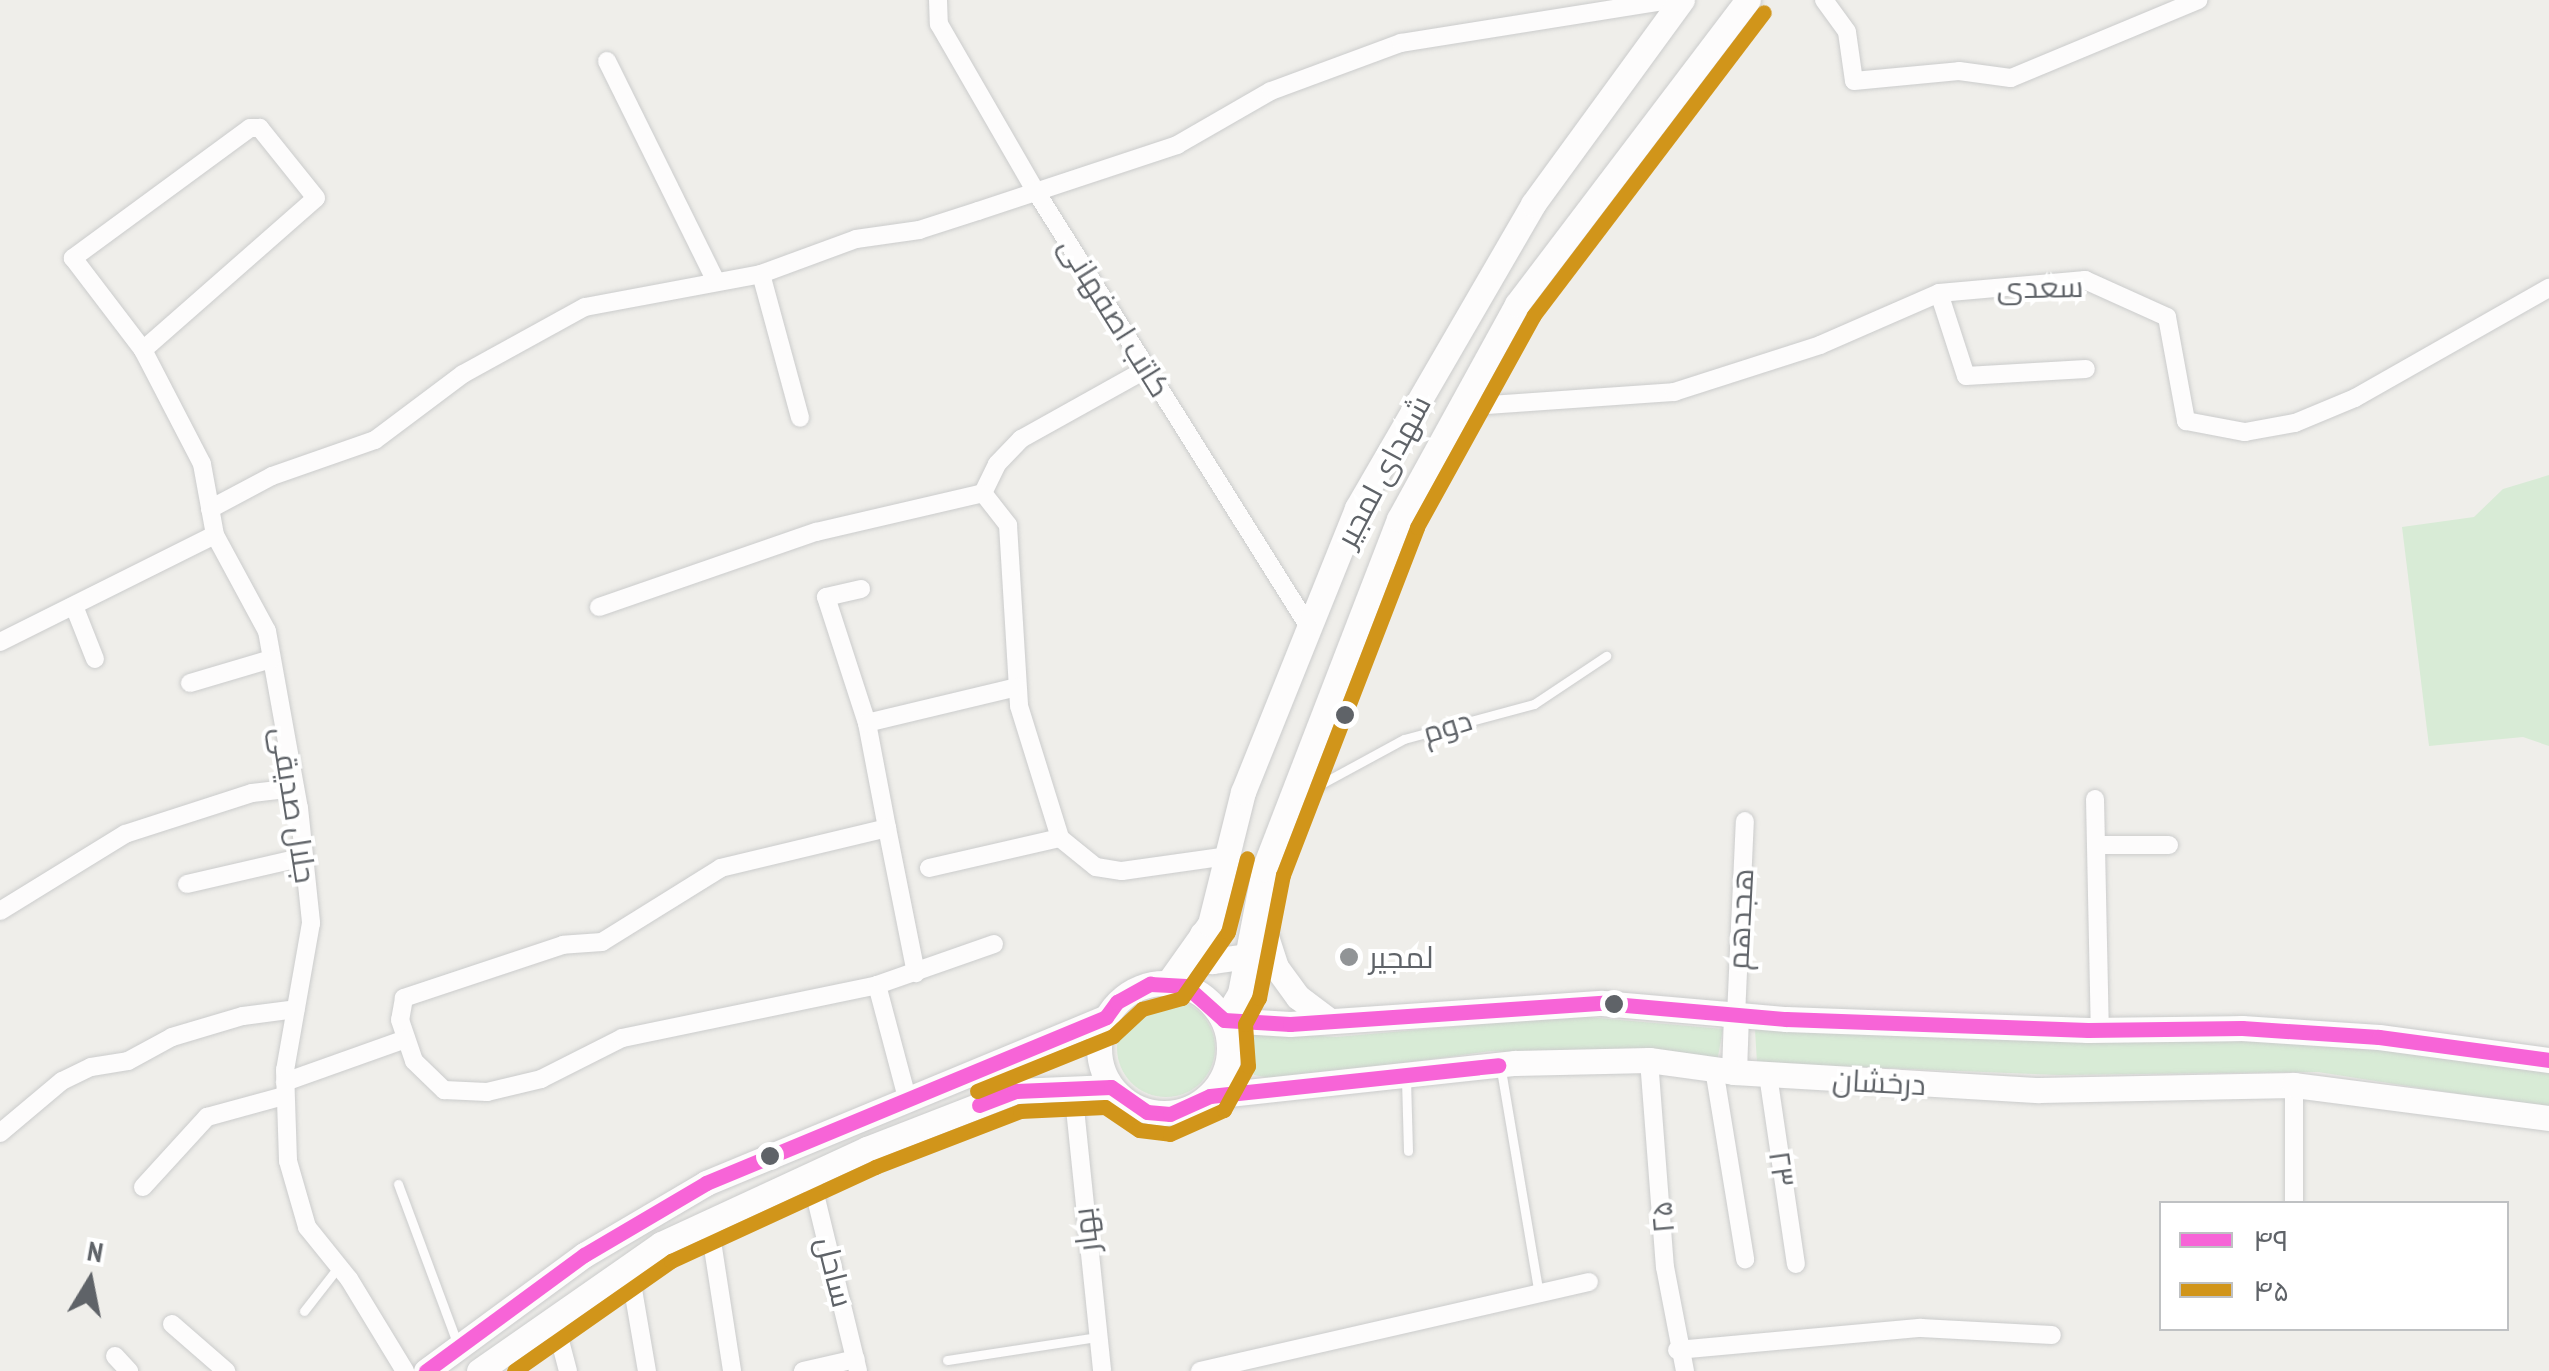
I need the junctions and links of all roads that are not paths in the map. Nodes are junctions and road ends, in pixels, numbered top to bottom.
1 (938, 0) edge
2 (1670, 0) edge
3 (1682, 0) edge
4 (1748, 0) edge
5 (1824, 0) edge
6 (2198, 0) edge
7 (2150, 9) edge
8 (606, 62) dead end
9 (1036, 190) junction
10 (761, 274) junction
11 (716, 282) junction
12 (2549, 288) edge
13 (1940, 292) junction
14 (143, 350) junction
15 (1148, 369) junction
16 (2086, 369) dead end
17 (1460, 408) junction
18 (800, 418) dead end
19 (983, 493) junction
20 (210, 510) junction
21 (215, 536) junction
22 (861, 589) dead end
23 (74, 606) junction
24 (599, 607) dead end
25 (1309, 627) junction
26 (0, 641) edge
27 (1606, 656) dead end
28 (96, 659) dead end
29 (271, 659) junction
30 (190, 683) dead end
31 (1017, 687) junction
32 (867, 722) junction
33 (295, 788) junction
34 (2096, 798) dead end
35 (1289, 803) junction
36 (1745, 822) dead end
37 (887, 828) junction
38 (1060, 838) junction
39 (2169, 845) dead end
40 (2096, 846) junction
41 (1227, 856) junction
42 (304, 858) junction
43 (929, 868) dead end
44 (187, 884) dead end
45 (1256, 907) junction
46 (0, 911) edge
47 (1202, 934) junction
48 (994, 944) dead end
49 (1248, 956) junction
50 (916, 974) junction
51 (1168, 983) junction
52 (877, 986) junction
53 (296, 1009) junction
54 (1736, 1016) junction
55 (1106, 1017) junction
56 (1224, 1020) junction
57 (1330, 1021) junction
58 (2100, 1030) junction
59 (406, 1039) junction
60 (1649, 1060) junction
61 (2549, 1060) edge
62 (1500, 1065) junction
63 (1724, 1071) junction
64 (1768, 1074) junction
65 (1406, 1077) junction
66 (2294, 1085) junction
67 (1111, 1087) junction
68 (284, 1089) junction
69 (1073, 1089) junction
70 (1210, 1096) junction
71 (907, 1098) junction
72 (2549, 1118) edge
73 (0, 1133) edge
74 (1408, 1151) dead end
75 (810, 1174) junction
76 (398, 1184) dead end
77 (143, 1188) dead end
78 (2294, 1201) edge
79 (708, 1222) junction
80 (1745, 1259) dead end
81 (1796, 1264) dead end
82 (339, 1266) junction
83 (628, 1266) junction
84 (1589, 1282) dead end
85 (1539, 1294) junction
86 (304, 1311) dead end
87 (554, 1318) junction
88 (172, 1324) dead end
89 (2052, 1335) dead end
90 (1098, 1338) junction
91 (458, 1345) junction
92 (1677, 1350) junction
93 (115, 1356) dead end
94 (947, 1360) dead end
95 (857, 1365) edge
96 (128, 1371) edge
97 (226, 1371) edge
98 (405, 1371) edge
99 (426, 1371) edge
100 (479, 1371) edge
101 (568, 1371) edge
102 (646, 1371) edge
103 (732, 1371) edge
104 (803, 1371) edge
105 (1102, 1371) edge
106 (1200, 1371) edge
107 (1685, 1371) edge

1 - 9 street, کاتب اصفهانی
2 - 9 street
3 - 25 main road, شهدای لمجیر
4 - 17 main road, شهدای لمجیر
5 - 7 street
6 - 7 street
8 - 11 street
9 - 10 street
9 - 15 street, کاتب اصفهانی
10 - 11 street
10 - 18 street
11 - 20 street
12 - 13 street, سعدی
13 - 16 street
13 - 17 street, سعدی
14 - 14 street, جلال صدیقی
14 - 20 street, جلال صدیقی
15 - 19 street
15 - 25 street, کاتب اصفهانی
17 - 35 main road, شهدای لمجیر
19 - 24 street
19 - 31 street
20 - 21 street, جلال صدیقی
21 - 23 street
21 - 29 street, جلال صدیقی
22 - 32 street
23 - 26 street
23 - 28 street
25 - 41 main road, شهدای لمجیر
27 - 35 lane, دوم
29 - 30 street
29 - 33 street, جلال صدیقی
31 - 32 street
31 - 38 street
32 - 37 street
33 - 42 street, جلال صدیقی
33 - 46 street
34 - 40 street
35 - 45 main road, شهدای لمجیر
36 - 54 street, هجدهم
37 - 50 street
37 - 59 street
38 - 41 street
38 - 43 street
39 - 40 street
40 - 58 street
41 - 47 main road, شهدای لمجیر
42 - 44 street
42 - 53 street, جلال صدیقی
45 - 49 main road, شهدای لمجیر
45 - 57 main road
47 - 49 main road
47 - 51 main road, شهدای لمجیر
48 - 50 street
49 - 56 main road, شهدای لمجیر
50 - 52 street
51 - 55 main road
51 - 56 main road
52 - 59 street
52 - 71 street
53 - 68 street, جلال صدیقی
53 - 73 street
54 - 57 main road, درخشان
54 - 58 main road, درخشان
54 - 63 main road
55 - 67 main road
55 - 71 main road
56 - 57 main road, درخشان
56 - 70 main road
58 - 61 main road, درخشان
59 - 68 street
60 - 62 main road, درخشان
60 - 63 main road, درخشان
60 - 92 street, ۲۵
62 - 65 main road, درخشان
62 - 85 lane
63 - 64 main road, درخشان
63 - 80 street
64 - 66 main road, درخشان
64 - 81 street, ۲۳
65 - 70 main road, درخشان
65 - 74 lane
66 - 72 main road, درخشان
66 - 78 street
67 - 69 main road
67 - 70 main road
68 - 77 street
68 - 82 street, جلال صدیقی
69 - 75 main road
69 - 90 street, بهار
71 - 91 main road
75 - 79 main road
75 - 95 street, ساحل
76 - 91 lane
79 - 83 main road
79 - 103 street
82 - 86 lane
82 - 98 street, جلال صدیقی
83 - 87 main road
83 - 102 street
84 - 85 street
85 - 106 street
87 - 100 main road
87 - 101 street
88 - 97 street
89 - 92 street
90 - 94 lane
90 - 105 street, بهار
91 - 99 main road
92 - 107 street, ۲۵
93 - 96 street
95 - 104 street

